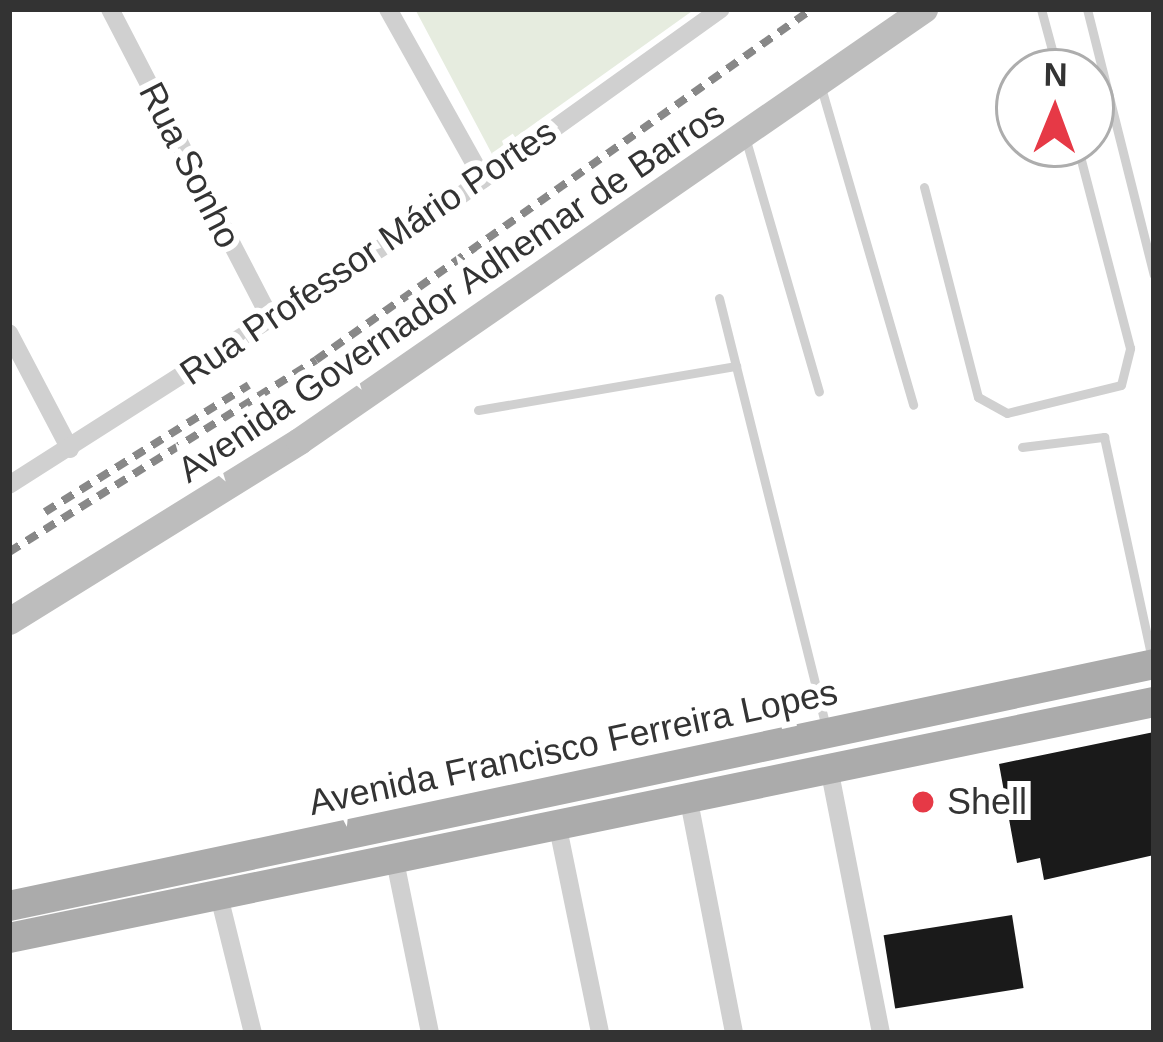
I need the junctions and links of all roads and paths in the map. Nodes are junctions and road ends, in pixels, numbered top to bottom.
1 (110, 9) edge
2 (388, 9) edge
3 (721, 9) edge
4 (924, 9) edge
5 (1041, 9) edge
6 (1087, 9) edge
7 (1052, 48) edge
8 (820, 85) junction
9 (745, 137) junction
10 (1082, 168) edge
11 (483, 179) junction
12 (924, 187) dead end
13 (1154, 275) edge
14 (719, 298) dead end
15 (271, 320) junction
16 (9, 333) edge
17 (736, 366) junction
18 (819, 391) dead end
19 (913, 405) dead end
20 (478, 410) dead end
21 (1022, 447) dead end
22 (70, 449) junction
23 (9, 484) edge
24 (9, 621) edge
25 (1154, 664) edge
26 (1154, 702) edge
27 (827, 734) junction
28 (829, 768) junction
29 (688, 796) junction
30 (557, 823) junction
31 (394, 856) junction
32 (218, 892) junction
33 (9, 906) edge
34 (9, 938) edge
35 (253, 1033) edge
36 (430, 1033) edge
37 (600, 1033) edge
38 (734, 1033) edge
39 (881, 1033) edge

1 - 15 street, Rua Sonho
2 - 11 street
3 - 11 street, Rua Professor Mário Portes
4 - 8 main road, Avenida Governador Adhemar de Barros
5 - 7 lane
6 - 13 lane
8 - 9 main road, Avenida Governador Adhemar de Barros
8 - 19 lane
9 - 18 lane
9 - 24 main road, Avenida Governador Adhemar de Barros
10 - 12 lane
11 - 15 street, Rua Professor Mário Portes
14 - 17 lane
15 - 22 street, Rua Professor Mário Portes
16 - 22 street
17 - 20 lane
17 - 27 lane
21 - 25 lane
22 - 23 street, Rua Professor Mário Portes
25 - 27 main road, Avenida Francisco Ferreira Lopes
26 - 28 main road, Avenida Francisco Ferreira Lopes
27 - 33 main road, Avenida Francisco Ferreira Lopes
28 - 29 main road, Avenida Francisco Ferreira Lopes
28 - 39 street
29 - 30 main road, Avenida Francisco Ferreira Lopes
29 - 38 street
30 - 31 main road, Avenida Francisco Ferreira Lopes
30 - 37 street
31 - 32 main road, Avenida Francisco Ferreira Lopes
31 - 36 street
32 - 34 main road, Avenida Francisco Ferreira Lopes
32 - 35 street

